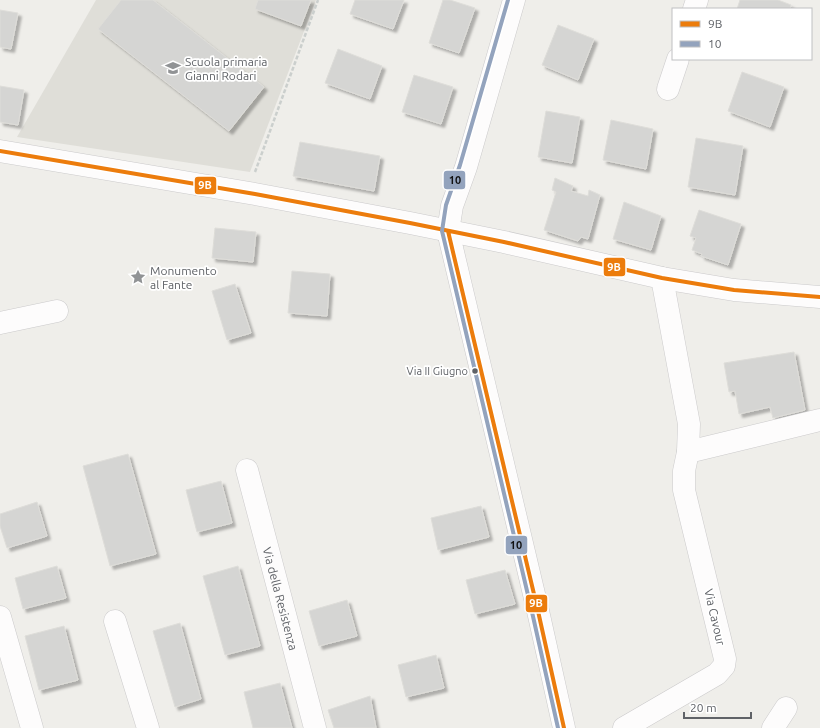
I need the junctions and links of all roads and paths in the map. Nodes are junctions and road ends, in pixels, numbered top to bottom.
1 (318, 0) edge
2 (514, 0) edge
3 (678, 60) edge
4 (668, 89) dead end
5 (0, 151) edge
6 (248, 193) junction
7 (448, 231) junction
8 (662, 278) junction
9 (820, 297) edge
10 (56, 311) dead end
11 (0, 324) edge
12 (820, 420) edge
13 (688, 452) junction
14 (247, 470) dead end
15 (0, 617) edge
16 (115, 621) dead end
17 (786, 708) dead end
18 (32, 728) edge
19 (148, 728) edge
20 (315, 728) edge
21 (564, 728) edge
22 (624, 728) edge
23 (773, 728) edge

1 - 6 path
2 - 7 street
3 - 4 street
5 - 6 street
6 - 7 street
7 - 8 street
7 - 21 street
8 - 9 street
8 - 13 street, Via Cavour
10 - 11 street
12 - 13 street
13 - 22 street, Via Cavour
14 - 20 street, Via della Resistenza
15 - 18 street
16 - 19 street
17 - 23 street

